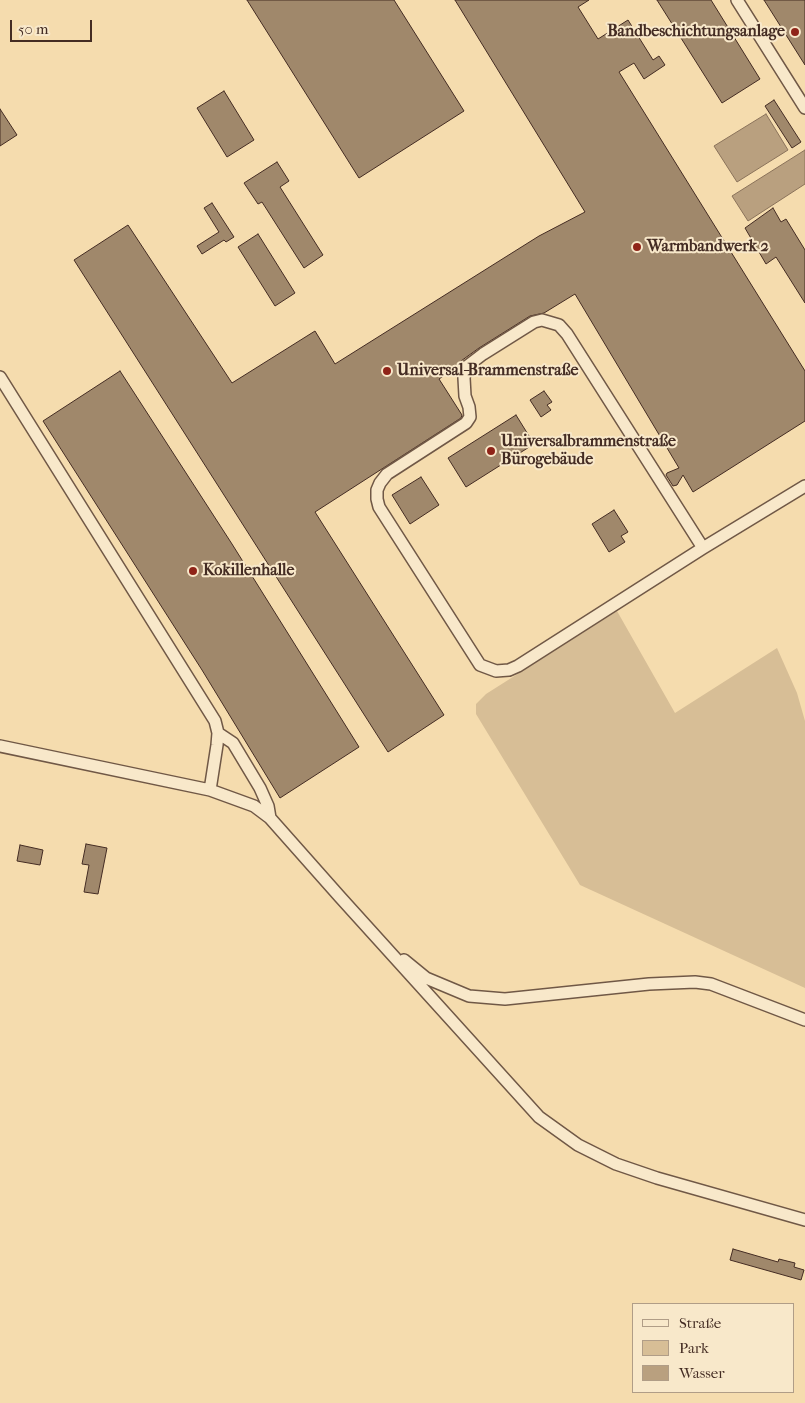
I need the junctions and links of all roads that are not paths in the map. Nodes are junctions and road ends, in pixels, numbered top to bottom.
1 (737, 0) edge
2 (805, 108) edge
3 (0, 377) edge
4 (805, 486) edge
5 (703, 548) junction
6 (218, 733) junction
7 (0, 746) edge
8 (210, 790) junction
9 (270, 818) junction
10 (378, 939) junction
11 (805, 1020) edge
12 (805, 1220) edge

1 - 2 lane
3 - 6 lane
4 - 5 lane
5 - 5 lane
6 - 8 lane
6 - 9 lane
7 - 8 lane
8 - 9 lane
9 - 10 lane
10 - 11 lane
10 - 12 lane

